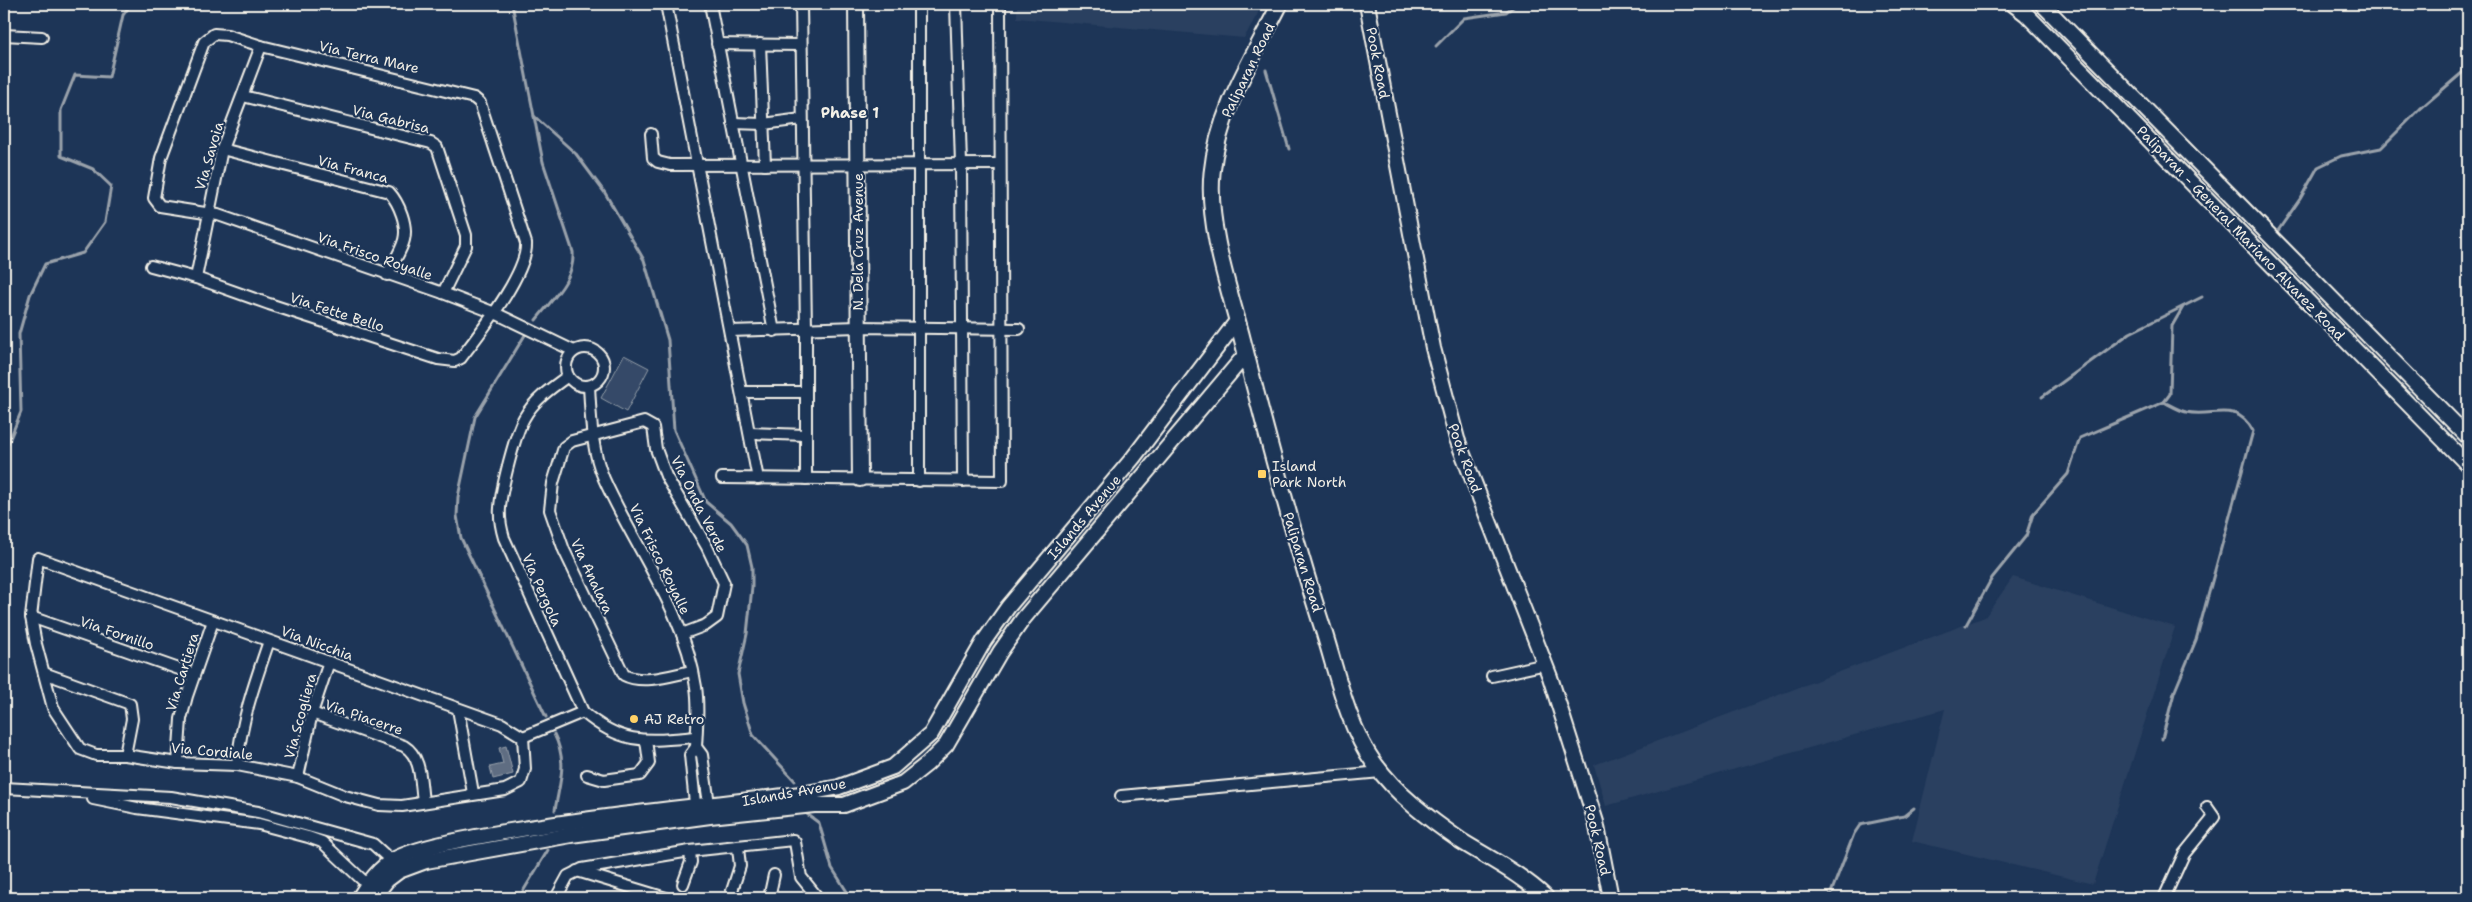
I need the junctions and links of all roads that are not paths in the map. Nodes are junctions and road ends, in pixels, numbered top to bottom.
1 (666, 4) edge
2 (710, 4) edge
3 (801, 4) edge
4 (856, 4) edge
5 (918, 4) edge
6 (956, 4) edge
7 (1000, 4) edge
8 (1280, 4) edge
9 (1366, 4) edge
10 (2013, 4) edge
11 (2042, 4) edge
12 (4, 35) edge
13 (42, 37) dead end
14 (717, 44) junction
15 (760, 44) junction
16 (800, 45) junction
17 (261, 46) junction
18 (243, 96) junction
19 (802, 119) junction
20 (733, 123) junction
21 (763, 124) junction
22 (651, 134) dead end
23 (222, 149) junction
24 (696, 164) junction
25 (741, 164) junction
26 (802, 164) junction
27 (918, 164) junction
28 (961, 164) junction
29 (1000, 164) junction
30 (765, 165) junction
31 (858, 166) junction
32 (160, 206) joint
33 (208, 212) junction
34 (151, 266) dead end
35 (387, 275) junction
36 (196, 278) junction
37 (443, 293) junction
38 (495, 313) junction
39 (1237, 321) junction
40 (858, 327) junction
41 (963, 327) junction
42 (806, 328) junction
43 (920, 328) junction
44 (1001, 329) junction
45 (1019, 329) dead end
46 (774, 330) junction
47 (730, 331) junction
48 (574, 351) junction
49 (1246, 354) junction
50 (568, 376) junction
51 (589, 386) junction
52 (742, 392) junction
53 (806, 392) junction
54 (750, 433) junction
55 (806, 435) junction
56 (592, 436) junction
57 (2468, 437) edge
58 (2468, 465) edge
59 (722, 478) dead end
60 (758, 479) junction
61 (806, 479) junction
62 (860, 480) junction
63 (919, 481) junction
64 (963, 481) junction
65 (38, 558) joint
66 (31, 617) junction
67 (213, 621) junction
68 (682, 634) junction
69 (269, 641) junction
70 (329, 662) junction
71 (1546, 664) junction
72 (692, 671) junction
73 (44, 673) junction
74 (193, 674) junction
75 (1492, 676) dead end
76 (458, 709) junction
77 (583, 712) junction
78 (312, 713) junction
79 (523, 737) junction
80 (646, 740) junction
81 (696, 742) junction
82 (125, 755) junction
83 (178, 763) junction
84 (237, 765) junction
85 (1381, 772) junction
86 (587, 775) dead end
87 (298, 777) junction
88 (4, 788) edge
89 (62, 792) junction
90 (473, 793) junction
91 (1121, 796) dead end
92 (423, 801) junction
93 (2207, 807) dead end
94 (703, 812) junction
95 (326, 830) junction
96 (322, 842) junction
97 (738, 848) junction
98 (690, 851) junction
99 (396, 866) junction
100 (576, 871) junction
101 (774, 875) dead end
102 (683, 884) dead end
103 (372, 892) edge
104 (731, 894) dead end
105 (653, 896) edge
106 (359, 898) edge
107 (556, 898) edge
108 (666, 898) edge
109 (769, 898) edge
110 (818, 898) edge
111 (1546, 898) edge
112 (1611, 898) edge
113 (2164, 898) edge

1 - 24 street
2 - 14 street
3 - 16 street
4 - 31 street, N. Dela Cruz Avenue
5 - 27 street
6 - 28 street
7 - 29 street
8 - 39 main road, Paliparan Road
9 - 71 street, Pook Road
10 - 58 street, Paliparan - General Mariano Alvarez Road
11 - 57 street, Paliparan - General Mariano Alvarez Road
12 - 13 street
14 - 15 street
14 - 20 street
15 - 16 street
15 - 21 street
16 - 19 street
17 - 18 street, Via Savoia
17 - 32 street, Via Terra Mare
17 - 38 street, Via Terra Mare
18 - 23 street, Via Savoia
18 - 37 street, Via Gabrisa
19 - 21 street
19 - 26 street
20 - 21 street
20 - 25 street
21 - 30 street
22 - 24 street
23 - 33 street, Via Savoia
23 - 35 street, Via Franca
24 - 25 street
24 - 47 street
25 - 30 street
25 - 46 street
26 - 30 street
26 - 31 street
26 - 42 street
27 - 28 street
27 - 31 street
27 - 43 street
28 - 29 street
28 - 41 street
29 - 44 street
31 - 40 street, N. Dela Cruz Avenue
32 - 33 street, Via Frisco Royalle
33 - 35 street, Via Frisco Royalle
33 - 36 street, Via Savoia
34 - 36 street, Via Fette Bello
35 - 37 street, Via Frisco Royalle
36 - 38 street, Via Fette Bello
37 - 38 street, Via Frisco Royalle
38 - 48 street, Via Frisco Royalle
39 - 49 main road, Paliparan Road
39 - 94 street, Islands Avenue
40 - 42 street
40 - 43 street
40 - 62 street, N. Dela Cruz Avenue
41 - 43 street
41 - 44 street
41 - 64 street
42 - 46 street
42 - 53 street
43 - 63 street
44 - 45 street
44 - 64 street
46 - 47 street
47 - 52 street
48 - 50 street
48 - 51 street
49 - 85 main road, Paliparan Road
49 - 94 street, Islands Avenue
50 - 51 street
50 - 77 street, Via Pergola
51 - 56 street, Via Frisco Royalle
52 - 53 street
52 - 54 street
53 - 55 street
54 - 55 street
54 - 60 street
55 - 61 street
56 - 68 street, Via Frisco Royalle
56 - 68 street, Via Onda Verde
56 - 72 street, Via Analara
59 - 60 street
60 - 61 street
61 - 62 street
62 - 63 street
63 - 64 street
65 - 66 street, Via Cordiale
65 - 67 street, Via Nicchia
66 - 73 street, Via Cordiale
66 - 74 street, Via Fornillo
67 - 69 street, Via Nicchia
67 - 74 street, Via Cartiera
68 - 72 street, Via Frisco Royalle
69 - 70 street, Via Nicchia
69 - 84 street
70 - 76 street, Via Nicchia
70 - 78 street, Via Scogliera
71 - 75 street
71 - 112 street, Pook Road
72 - 81 street, Via Frisco Royalle
73 - 82 street, Via Cordiale
73 - 82 street
74 - 83 street, Via Cartiera
76 - 79 street, Via Nicchia
76 - 90 street
77 - 79 street
77 - 80 street
78 - 87 street, Via Scogliera
78 - 92 street, Via Piacerre
79 - 90 street, Via Cordiale
80 - 81 street
80 - 86 street
81 - 94 street, Via Frisco Royalle
82 - 83 street, Via Cordiale
83 - 84 street, Via Cordiale
84 - 87 street, Via Cordiale
85 - 91 street
85 - 111 main road, Paliparan Road
87 - 92 street, Via Cordiale
88 - 89 street
89 - 95 street
89 - 96 street
90 - 92 street, Via Cordiale
93 - 113 street
94 - 99 street, Islands Avenue
95 - 96 street
95 - 99 street
96 - 103 street
97 - 98 street
97 - 104 street
97 - 110 street
98 - 100 street
98 - 102 street
99 - 103 street, Islands Avenue
100 - 105 street
100 - 107 street
101 - 109 street
103 - 106 street, Islands Avenue
105 - 108 street

